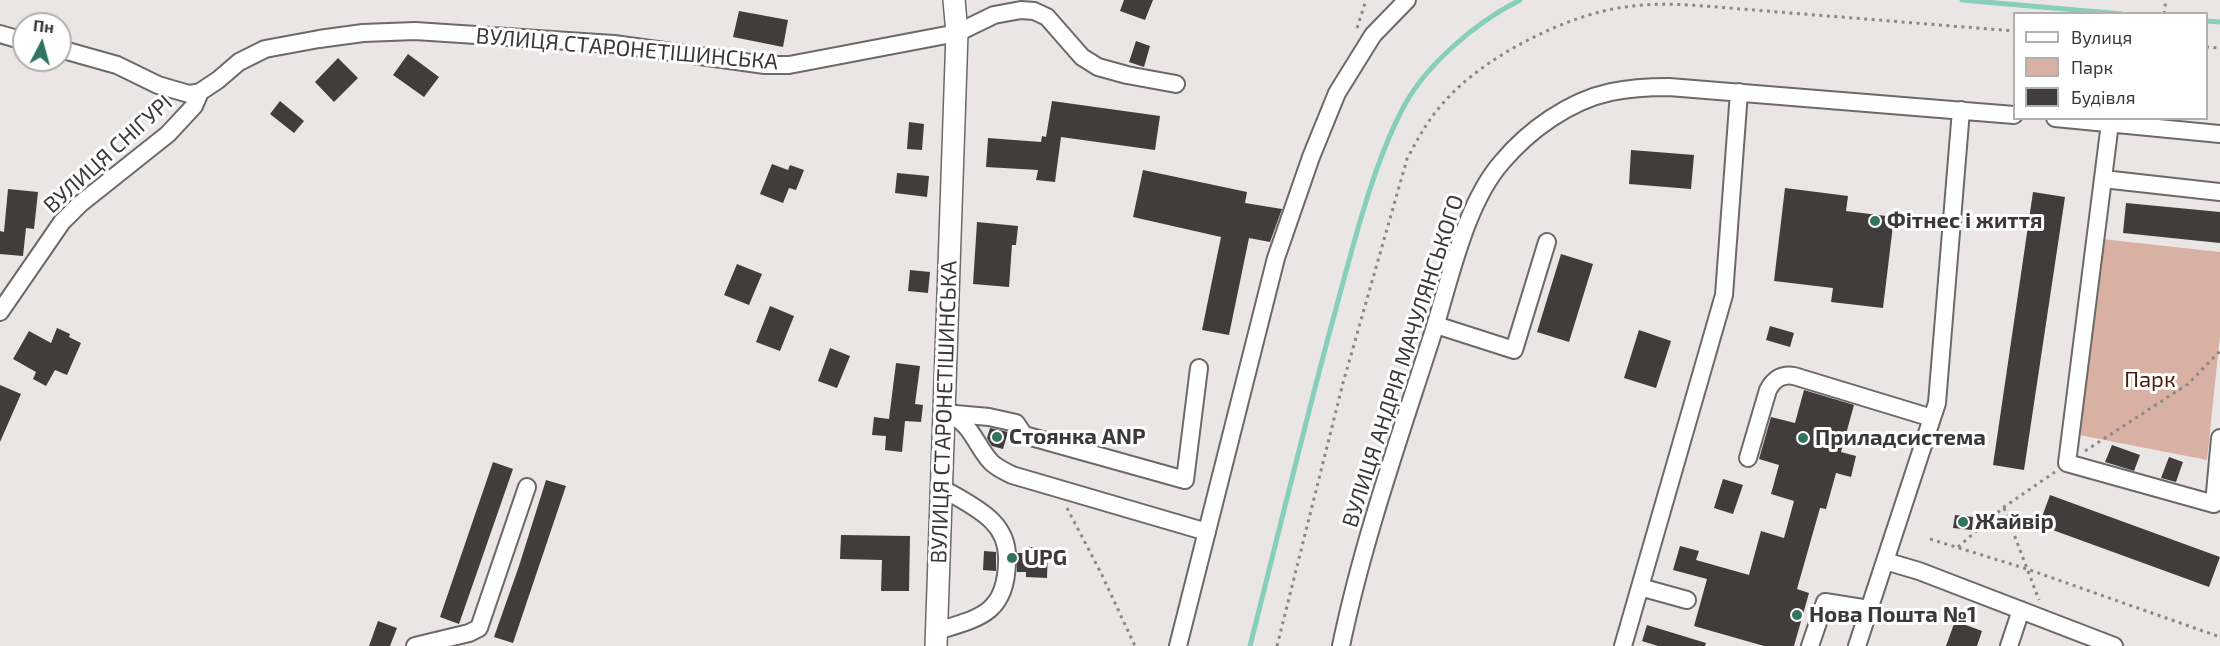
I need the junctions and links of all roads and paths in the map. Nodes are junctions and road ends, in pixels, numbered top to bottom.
1 (954, 0) edge
2 (1407, 0) edge
3 (2013, 31) edge
4 (957, 33) junction
5 (72, 52) edge
6 (1176, 84) dead end
7 (200, 92) junction
8 (1739, 92) junction
9 (1961, 110) junction
10 (2013, 115) edge
11 (2077, 120) edge
12 (2110, 123) junction
13 (2220, 134) edge
14 (2103, 179) junction
15 (2220, 192) edge
16 (1547, 242) dead end
17 (0, 312) edge
18 (1436, 326) junction
19 (2220, 351) edge
20 (1199, 368) dead end
21 (944, 413) junction
22 (1932, 418) junction
23 (2220, 438) edge
24 (1748, 458) dead end
25 (2067, 463) junction
26 (527, 487) dead end
27 (942, 488) junction
28 (1056, 488) junction
29 (2004, 507) junction
30 (1207, 532) junction
31 (1930, 539) dead end
32 (1958, 547) junction
33 (1885, 561) junction
34 (2027, 569) junction
35 (1640, 587) junction
36 (1687, 600) dead end
37 (1869, 609) junction
38 (2021, 610) junction
39 (2046, 620) junction
40 (936, 638) edge
41 (2220, 638) edge
42 (415, 646) edge
43 (1135, 646) edge
44 (1178, 646) edge
45 (1277, 646) edge
46 (1341, 646) edge
47 (1623, 646) edge
48 (1810, 646) edge
49 (1857, 646) edge
50 (2009, 646) edge
51 (2114, 646) edge

1 - 4 main road, ВУЛИЦЯ СТАРОНЕТІШИНСЬКА
2 - 30 street
3 - 45 path
4 - 6 street
4 - 7 street, ВУЛИЦЯ СТАРОНЕТІШИНСЬКА
4 - 21 main road, ВУЛИЦЯ СТАРОНЕТІШИНСЬКА
5 - 7 street, ВУЛИЦЯ СНІГУРІ
7 - 17 street, ВУЛИЦЯ СНІГУРІ
8 - 9 street, ВУЛИЦЯ АНДРІЯ МАЧУЛЯНСЬКОГО
8 - 18 street, ВУЛИЦЯ АНДРІЯ МАЧУЛЯНСЬКОГО
8 - 35 street
9 - 10 street, ВУЛИЦЯ АНДРІЯ МАЧУЛЯНСЬКОГО
9 - 22 street
11 - 12 street
12 - 13 street
12 - 14 street
14 - 15 street
14 - 25 street
16 - 18 street
18 - 46 street, ВУЛИЦЯ АНДРІЯ МАЧУЛЯНСЬКОГО
19 - 25 path
20 - 21 street
21 - 27 main road, ВУЛИЦЯ СТАРОНЕТІШИНСЬКА
21 - 28 street
22 - 24 street
22 - 33 street
23 - 25 street
25 - 29 path
26 - 42 street
27 - 40 main road, ВУЛИЦЯ СТАРОНЕТІШИНСЬКА
27 - 40 street
28 - 30 street
28 - 43 path
29 - 32 path
29 - 34 path
30 - 44 street
31 - 32 path
32 - 34 path
33 - 37 street
33 - 38 street
34 - 39 path
34 - 41 path
35 - 36 street
35 - 47 street
37 - 48 street
37 - 49 street
38 - 39 street
38 - 50 street
39 - 51 street

